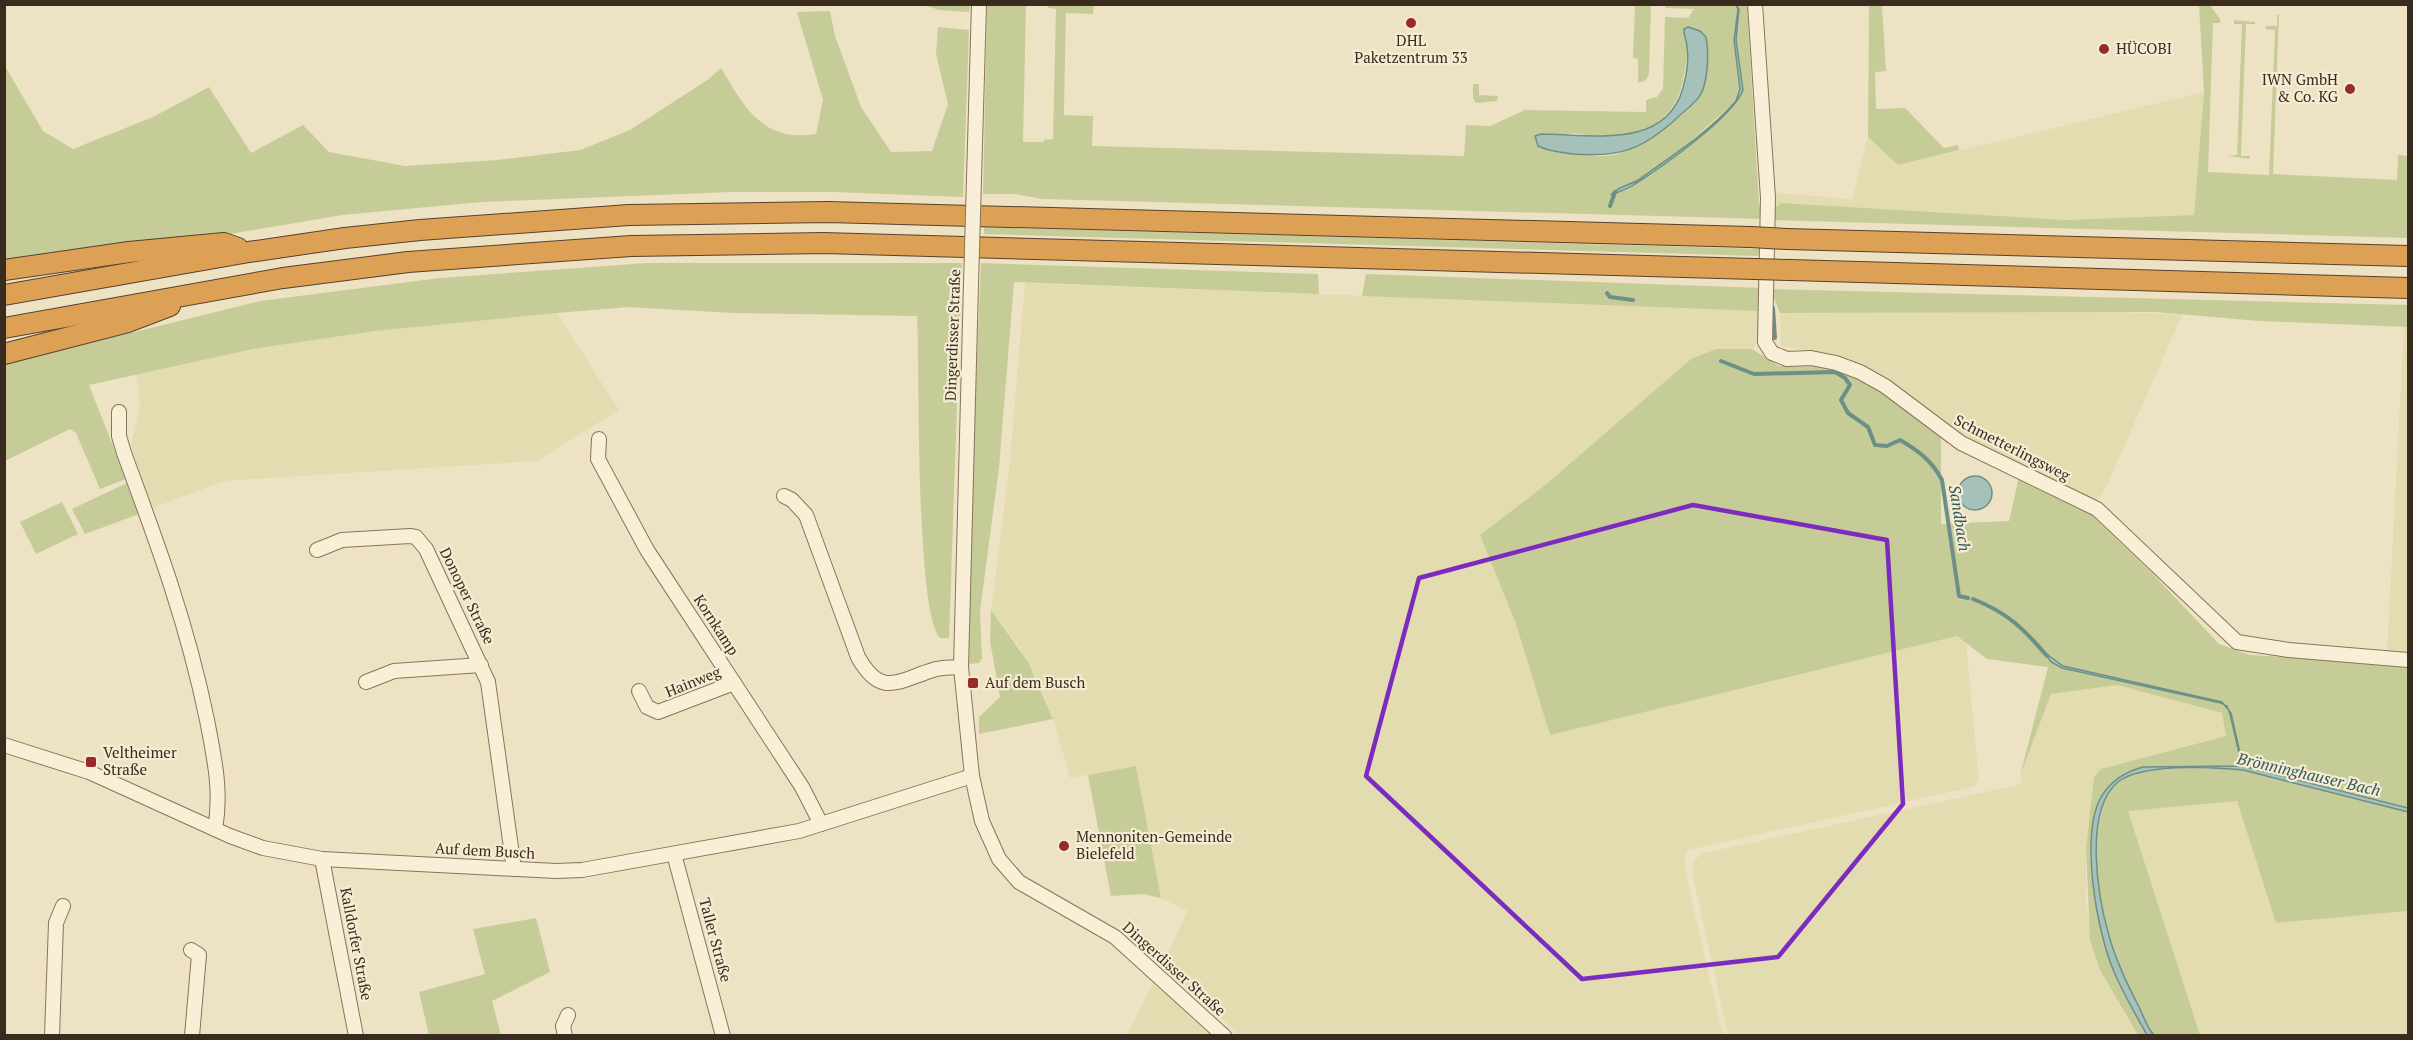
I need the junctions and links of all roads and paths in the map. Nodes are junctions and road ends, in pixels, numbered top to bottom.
1 (979, 4) edge
2 (1755, 4) edge
3 (249, 252) junction
4 (2409, 256) edge
5 (4, 270) edge
6 (2409, 288) edge
7 (212, 290) junction
8 (4, 295) edge
9 (4, 328) edge
10 (4, 354) edge
11 (119, 412) dead end
12 (599, 439) dead end
13 (784, 496) dead end
14 (317, 550) dead end
15 (2409, 660) edge
16 (481, 665) junction
17 (961, 667) junction
18 (366, 682) dead end
19 (734, 683) junction
20 (639, 691) dead end
21 (4, 745) edge
22 (972, 776) junction
23 (821, 824) junction
24 (215, 829) junction
25 (674, 854) junction
26 (322, 859) junction
27 (514, 869) junction
28 (63, 906) dead end
29 (191, 950) dead end
30 (568, 1015) dead end
31 (52, 1035) edge
32 (192, 1035) edge
33 (356, 1035) edge
34 (566, 1035) edge
35 (723, 1035) edge
36 (1224, 1035) edge

1 - 17 street, Dingerdisser Straße, bridge
2 - 15 street, Schmetterlingsweg
3 - 4 highway, bridge
3 - 5 highway
3 - 8 highway
6 - 7 highway, bridge
7 - 9 highway
7 - 10 highway
11 - 24 street
12 - 19 street, Kornkamp
13 - 17 street
14 - 16 street, Donoper Straße
16 - 18 street, Donoper Straße
16 - 27 street, Donoper Straße
17 - 22 street, Dingerdisser Straße
19 - 20 street, Hainweg
19 - 23 street, Kornkamp
21 - 24 street, Auf dem Busch
22 - 23 street, Auf dem Busch
22 - 36 street, Dingerdisser Straße
23 - 25 street, Auf dem Busch
24 - 26 street, Auf dem Busch
25 - 27 street, Auf dem Busch
25 - 35 street, Taller Straße
26 - 27 street, Auf dem Busch
26 - 33 street, Kalldorfer Straße
28 - 31 street
29 - 32 street
30 - 34 street

